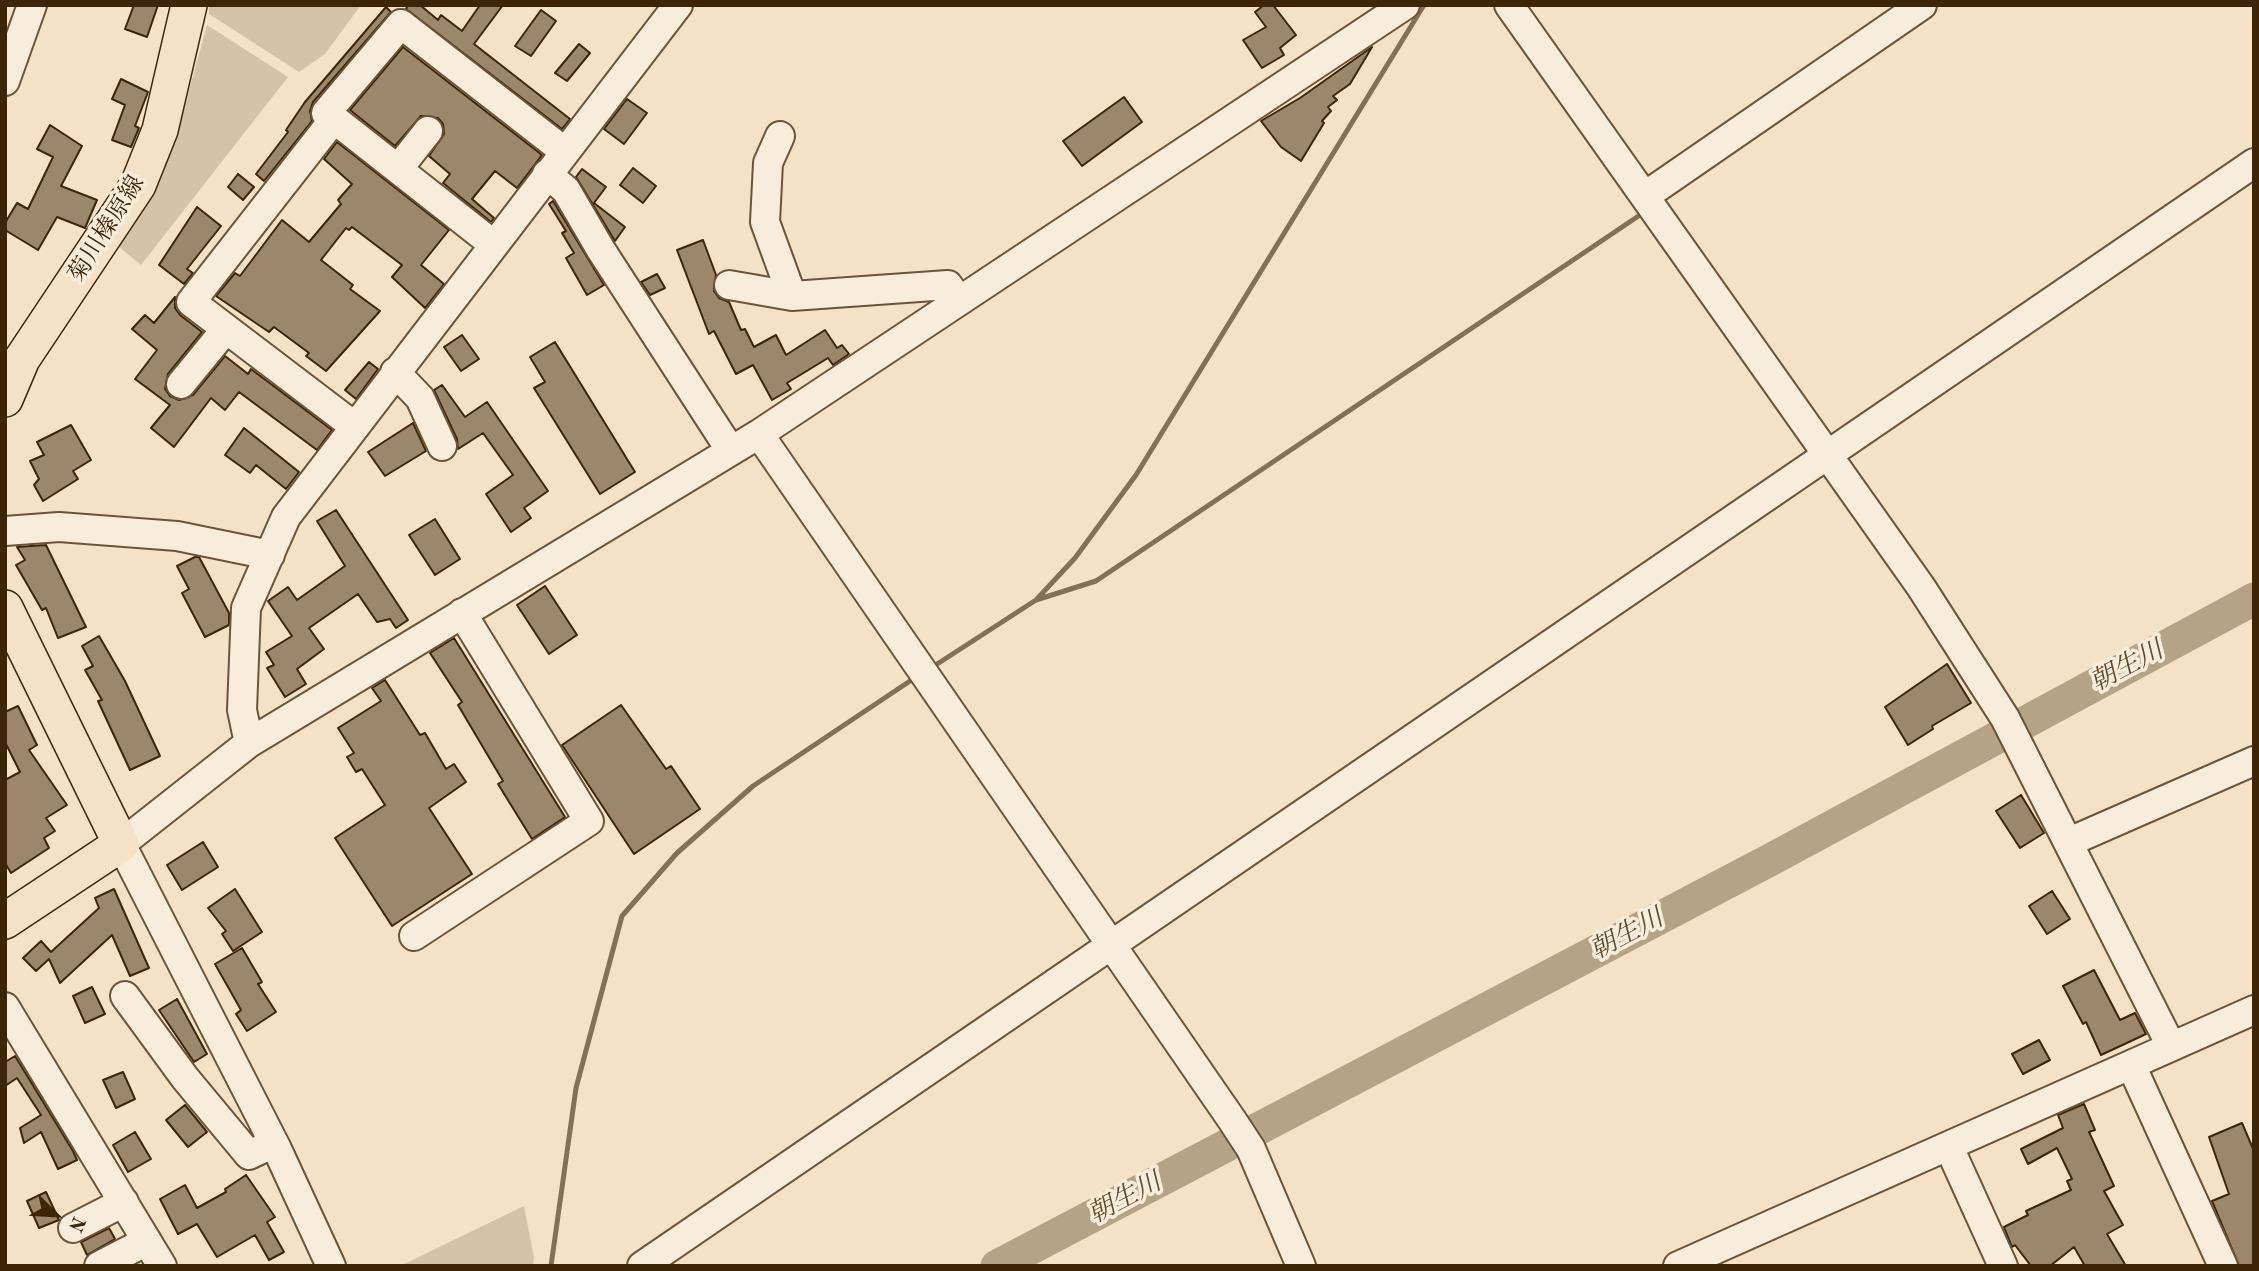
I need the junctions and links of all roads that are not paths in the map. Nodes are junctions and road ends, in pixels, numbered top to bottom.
1 (32, 5) edge
2 (188, 5) edge
3 (678, 5) edge
4 (1405, 5) edge
5 (1509, 5) edge
6 (1922, 5) edge
7 (5, 81) edge
8 (334, 119) junction
9 (428, 131) dead end
10 (780, 136) dead end
11 (564, 151) junction
12 (2254, 163) edge
13 (398, 169) junction
14 (547, 174) junction
15 (1645, 196) junction
16 (493, 244) junction
17 (729, 285) dead end
18 (792, 296) junction
19 (959, 300) junction
20 (226, 329) junction
21 (395, 372) junction
22 (181, 384) dead end
23 (5, 399) edge
24 (354, 426) junction
25 (759, 433) junction
26 (442, 446) dead end
27 (731, 451) junction
28 (1827, 456) junction
29 (5, 531) edge
30 (270, 555) junction
31 (5, 608) edge
32 (462, 614) junction
33 (249, 743) junction
34 (2254, 761) edge
35 (2070, 842) junction
36 (121, 844) junction
37 (5, 921) edge
38 (414, 936) dead end
39 (1110, 943) junction
40 (125, 996) dead end
41 (5, 1007) edge
42 (2254, 1010) edge
43 (2171, 1046) junction
44 (2132, 1067) junction
45 (274, 1143) junction
46 (1949, 1147) junction
47 (124, 1202) junction
48 (73, 1228) dead end
49 (147, 1241) junction
50 (99, 1266) edge
51 (162, 1266) edge
52 (331, 1266) edge
53 (642, 1266) edge
54 (1301, 1266) edge
55 (1678, 1266) edge
56 (2004, 1266) edge
57 (2223, 1266) edge

1 - 7 street
2 - 23 main road, 菊川榛原線
3 - 11 street
4 - 19 street
5 - 15 street
6 - 15 street
8 - 11 street
8 - 13 street
8 - 20 street
9 - 13 street
10 - 18 street
11 - 14 street
12 - 28 street
13 - 16 street
14 - 16 street
14 - 27 street
15 - 28 street
16 - 21 street
17 - 18 street
18 - 19 street
19 - 25 street
20 - 22 street
20 - 24 street
21 - 24 street
21 - 26 street
24 - 30 street
25 - 27 street
25 - 39 street
27 - 32 street
28 - 35 street
28 - 39 street
29 - 30 street
30 - 33 street
31 - 36 main road
32 - 33 street
32 - 38 street
33 - 36 street
34 - 35 street
35 - 43 street
36 - 37 main road
36 - 45 street
39 - 53 street
39 - 54 street
40 - 45 street
41 - 47 street
42 - 43 street
43 - 44 street
44 - 46 street
44 - 57 street
45 - 52 street
46 - 55 street
46 - 56 street
47 - 48 street
47 - 49 street
49 - 50 street
49 - 51 street

